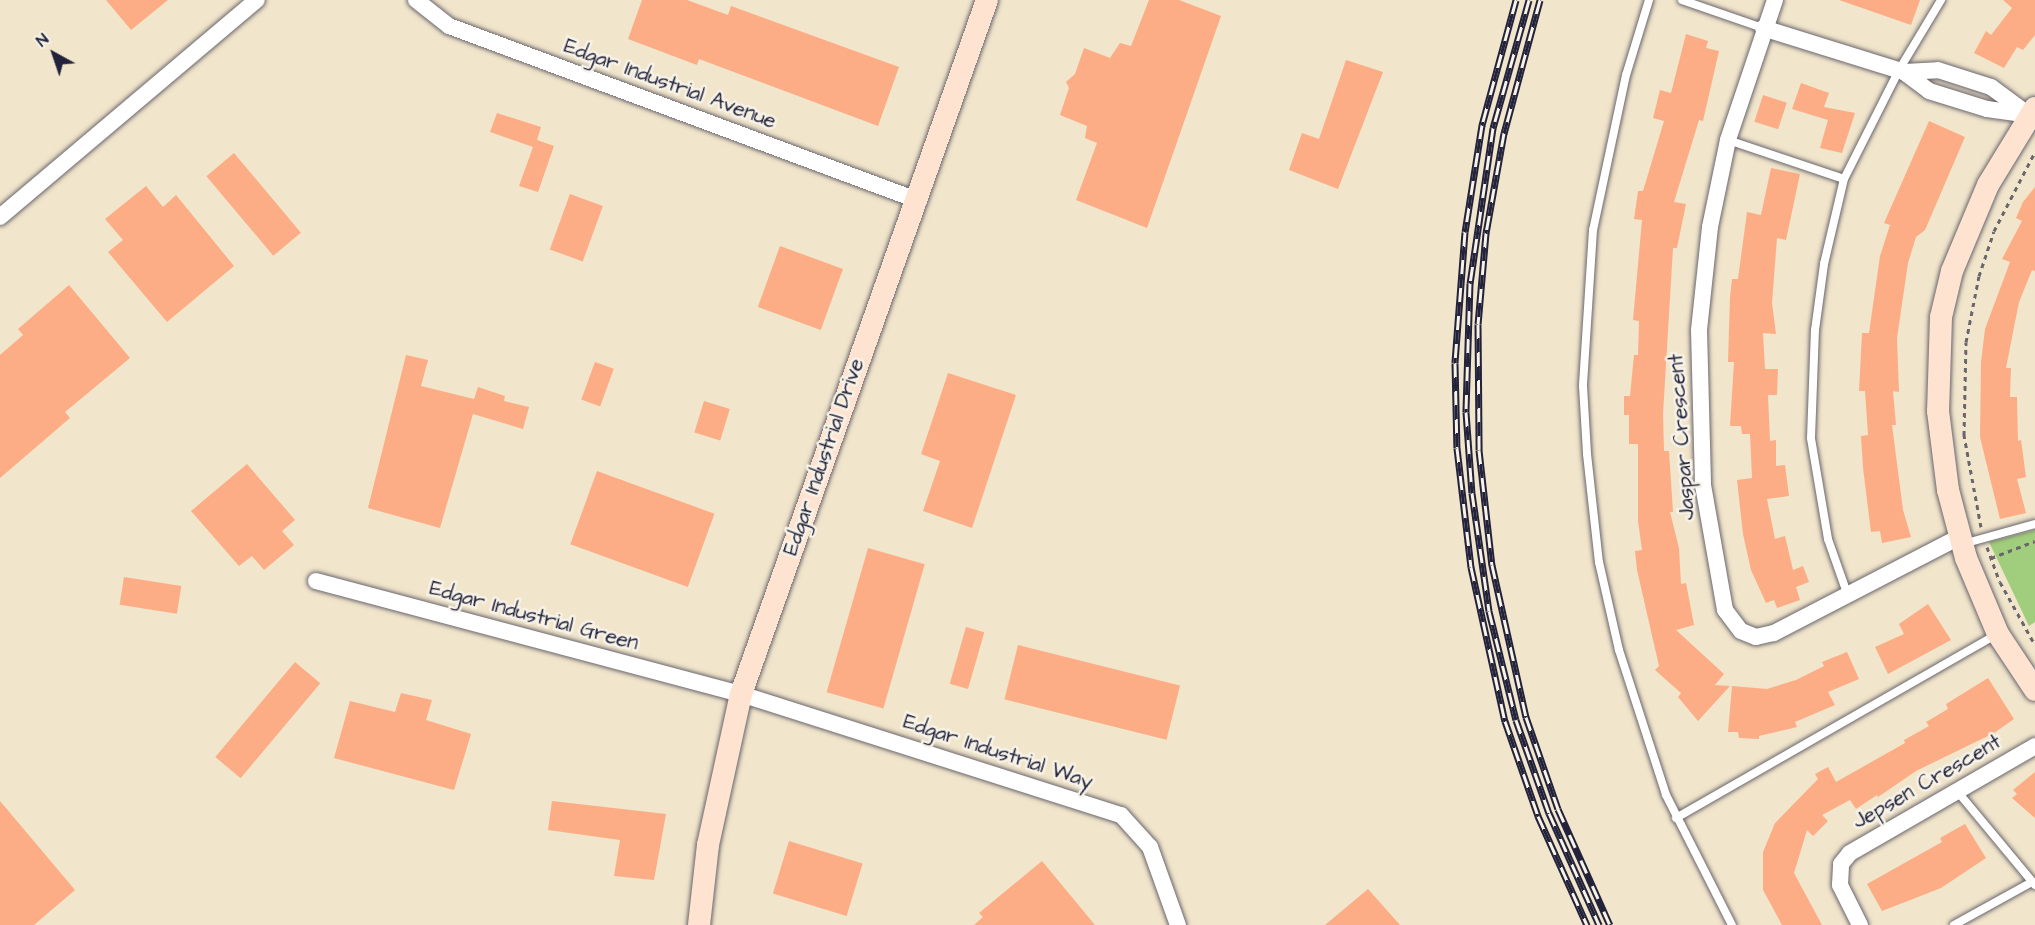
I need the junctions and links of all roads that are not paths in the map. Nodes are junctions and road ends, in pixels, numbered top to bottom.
1 (257, 0) edge
2 (416, 0) edge
3 (987, 0) edge
4 (1649, 0) edge
5 (1682, 0) edge
6 (1775, 0) edge
7 (1941, 0) edge
8 (1763, 28) junction
9 (1901, 71) junction
10 (2032, 112) edge
11 (1728, 140) junction
12 (1844, 179) junction
13 (915, 199) junction
14 (0, 217) edge
15 (2035, 524) edge
16 (1959, 537) junction
17 (316, 581) dead end
18 (1847, 593) junction
19 (1998, 634) junction
20 (2035, 690) edge
21 (741, 694) junction
22 (2035, 746) edge
23 (1957, 791) junction
24 (1676, 818) junction
25 (2034, 884) edge
26 (699, 925) edge
27 (1178, 925) edge
28 (1732, 925) edge
29 (1860, 925) edge
30 (1954, 925) edge

1 - 14 street
2 - 13 street, Edgar Industrial Avenue
3 - 13 street, Edgar Industrial Drive
4 - 24 lane
5 - 8 lane
6 - 8 street, Jaspar Crescent
7 - 9 lane
8 - 9 street
8 - 11 street, Jaspar Crescent
9 - 10 street
9 - 12 lane
10 - 16 street
11 - 12 lane
11 - 18 street, Jaspar Crescent
12 - 18 lane
13 - 21 street, Edgar Industrial Drive
15 - 16 lane
16 - 18 street, Jaspar Crescent
16 - 19 street
17 - 21 street, Edgar Industrial Green
19 - 20 street
19 - 24 lane
21 - 26 street, Edgar Industrial Drive
21 - 27 street, Edgar Industrial Way
22 - 23 street, Jepsen Crescent
23 - 25 lane
23 - 29 street, Jepsen Crescent
24 - 28 lane
25 - 30 lane

